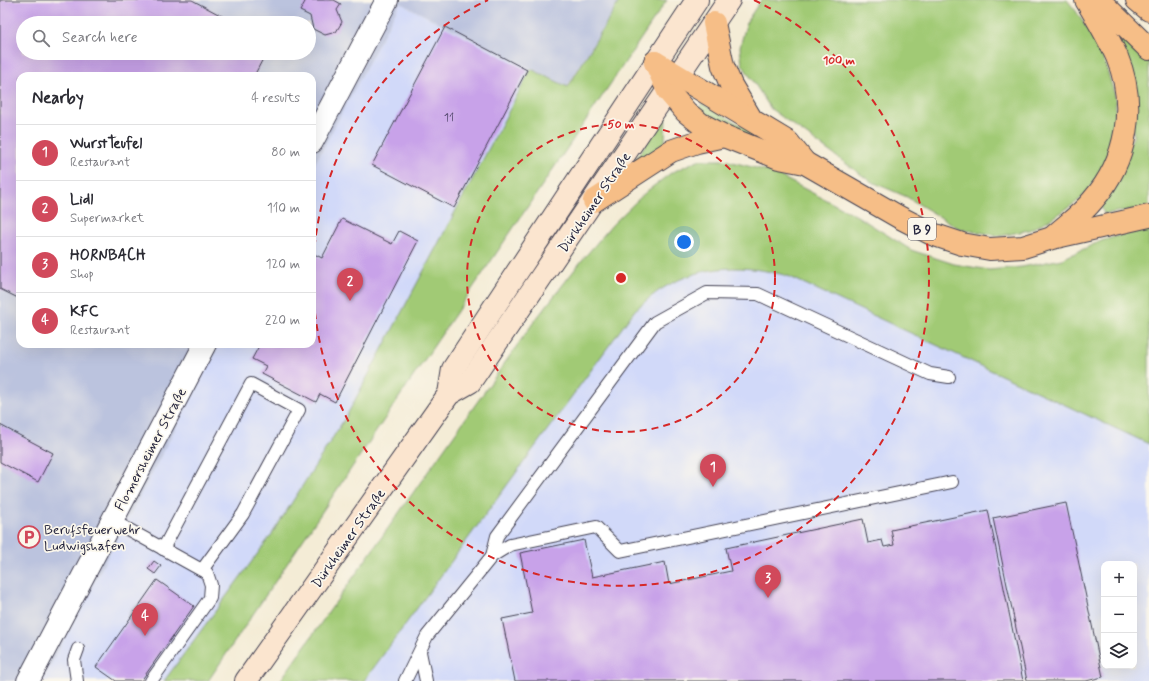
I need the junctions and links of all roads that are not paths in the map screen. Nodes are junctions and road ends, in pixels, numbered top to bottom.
1 (387, 0) edge
2 (697, 0) edge
3 (729, 0) edge
4 (1086, 0) edge
5 (1099, 0) edge
6 (1137, 0) edge
7 (1149, 10) edge
8 (714, 23) junction
9 (1149, 49) edge
10 (655, 62) junction
11 (673, 84) junction
12 (751, 118) junction
13 (316, 134) edge
14 (724, 136) junction
15 (805, 163) junction
16 (594, 201) junction
17 (1149, 216) edge
18 (1052, 238) junction
19 (203, 348) edge
20 (949, 377) dead end
21 (449, 394) junction
22 (952, 482) dead end
23 (113, 521) junction
24 (163, 549) junction
25 (492, 556) junction
26 (205, 571) junction
27 (78, 649) dead end
28 (420, 652) junction
29 (28, 681) edge
30 (77, 681) edge
31 (151, 681) edge
32 (246, 681) edge
33 (405, 681) edge
34 (426, 681) edge

1 - 13 street
2 - 10 main road, Dürkheimer Straße
3 - 8 main road, Dürkheimer Straße
4 - 18 highway
5 - 9 highway
6 - 7 highway
8 - 11 main road, Dürkheimer Straße
8 - 12 highway
10 - 11 highway
10 - 21 main road, Dürkheimer Straße
11 - 12 highway
11 - 14 highway, B 9
11 - 16 main road, Dürkheimer Straße
12 - 15 highway
14 - 15 highway, B 9
14 - 16 highway
15 - 18 highway, B 9
16 - 21 main road, Dürkheimer Straße
17 - 18 highway, B 9
19 - 23 street, Flomersheimer Straße
20 - 25 lane
21 - 32 main road, Dürkheimer Straße
22 - 25 lane
23 - 24 lane
23 - 29 street, Flomersheimer Straße
24 - 26 lane
24 - 26 lane
25 - 28 lane
26 - 31 lane
27 - 30 lane
28 - 33 lane
28 - 34 lane

